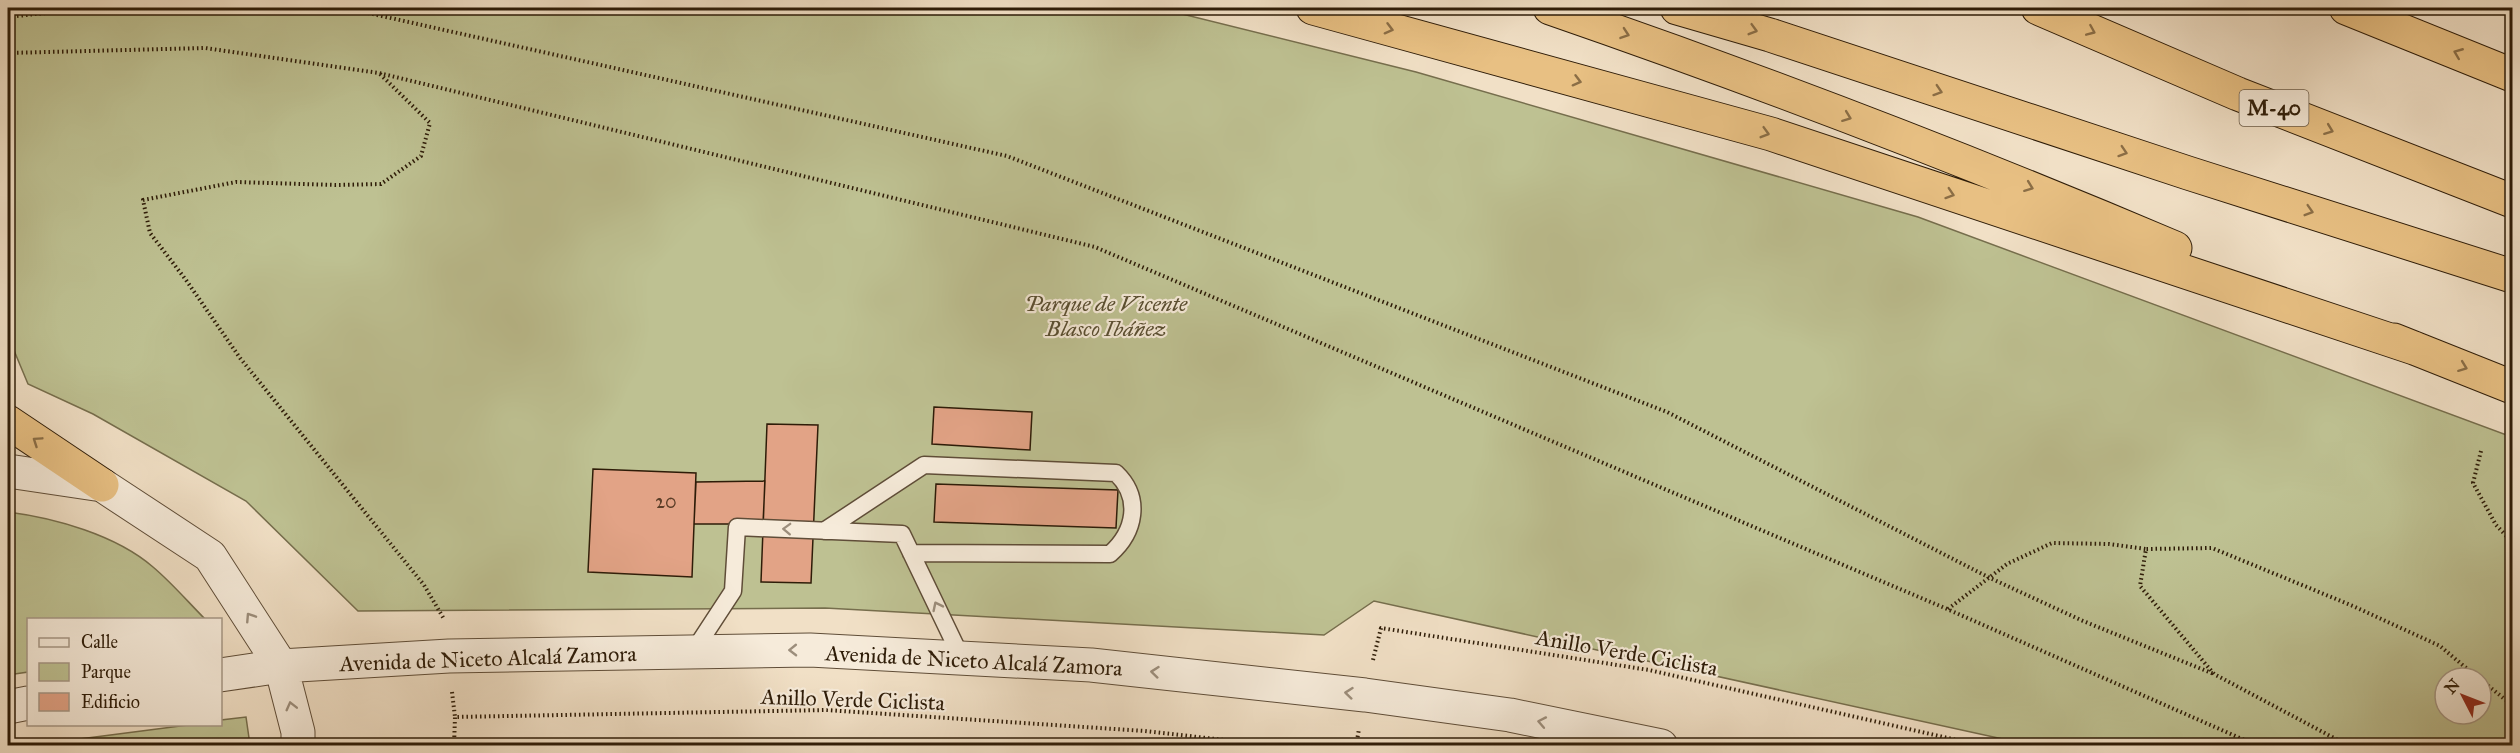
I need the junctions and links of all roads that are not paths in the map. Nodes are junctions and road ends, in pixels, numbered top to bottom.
1 (1313, 8) edge
2 (1550, 8) edge
3 (1677, 8) edge
4 (2038, 8) edge
5 (2346, 8) edge
6 (2512, 75) edge
7 (2512, 201) edge
8 (2512, 276) edge
9 (2414, 348) junction
10 (2512, 387) edge
11 (8, 422) edge
12 (8, 471) edge
13 (102, 484) junction
14 (824, 531) junction
15 (911, 553) junction
16 (693, 652) junction
17 (962, 658) junction
18 (281, 666) junction
19 (222, 675) edge
20 (27, 703) edge
21 (8, 706) edge
22 (298, 746) edge
23 (1661, 746) edge

1 -> 9 highway
2 -> 9 highway
3 -> 8 highway
4 -> 7 highway, M-40
6 -> 5 highway
9 -> 10 highway
13 -> 11 highway
12 - 13 street
18 -> 13 street
14 - 15 lane
14 - 15 lane
14 -> 16 lane
17 -> 15 lane
17 -> 16 street, Avenida de Niceto Alcalá Zamora
16 - 18 street, Avenida de Niceto Alcalá Zamora
23 -> 17 street, Avenida de Niceto Alcalá Zamora
18 - 19 street, Avenida de Niceto Alcalá Zamora
22 -> 18 street
20 - 21 street

